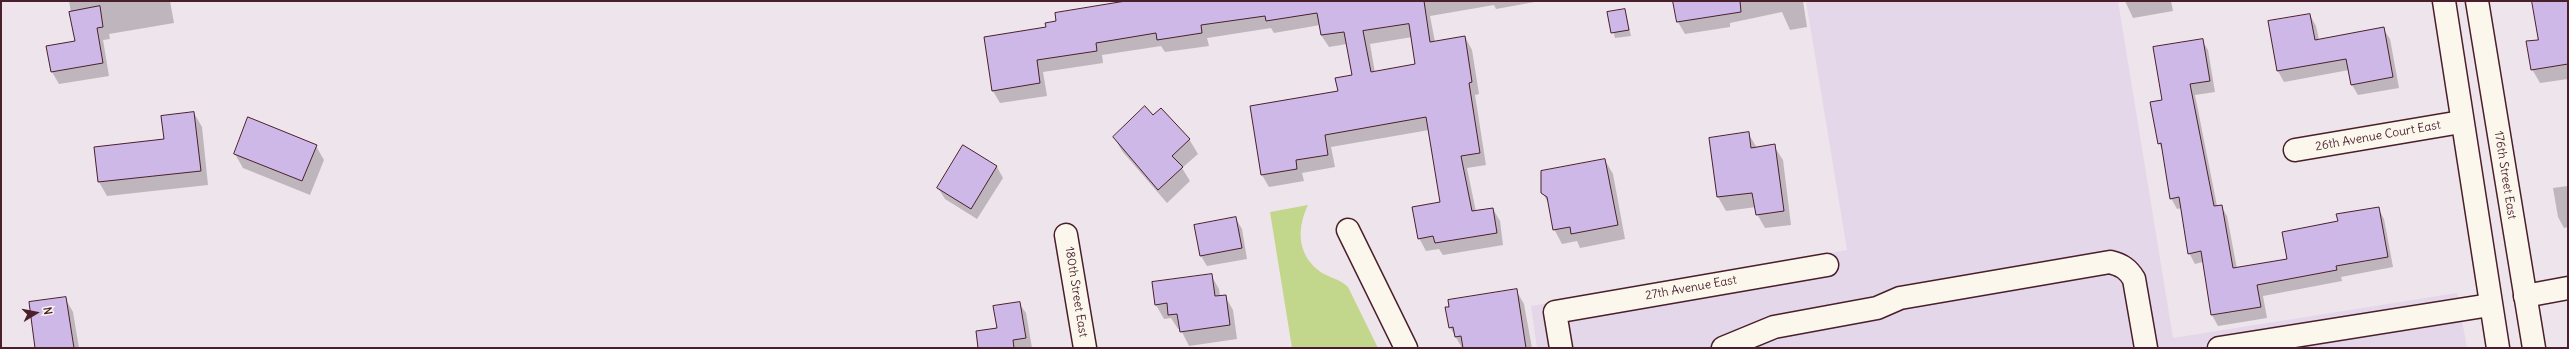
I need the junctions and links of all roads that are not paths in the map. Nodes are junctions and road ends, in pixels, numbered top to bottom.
1 (2444, 1) edge
2 (2477, 1) edge
3 (2461, 122) junction
4 (2295, 150) dead end
5 (1348, 230) dead end
6 (1066, 236) dead end
7 (1828, 265) dead end
8 (2568, 288) edge
9 (2525, 296) junction
10 (2490, 305) junction
11 (1085, 348) edge
12 (1406, 348) edge
13 (1561, 348) edge
14 (1723, 348) edge
15 (2146, 348) edge
16 (2219, 348) edge
17 (2498, 348) edge
18 (2534, 348) edge

1 - 3 street
2 - 9 street, 176th Street East
3 - 4 street, 26th Avenue Court East
3 - 10 street
5 - 12 street
6 - 11 street, 180th Street East
7 - 13 street, 27th Avenue East
8 - 9 street
9 - 18 street, 176th Street East
10 - 16 street
10 - 17 street
14 - 15 street

